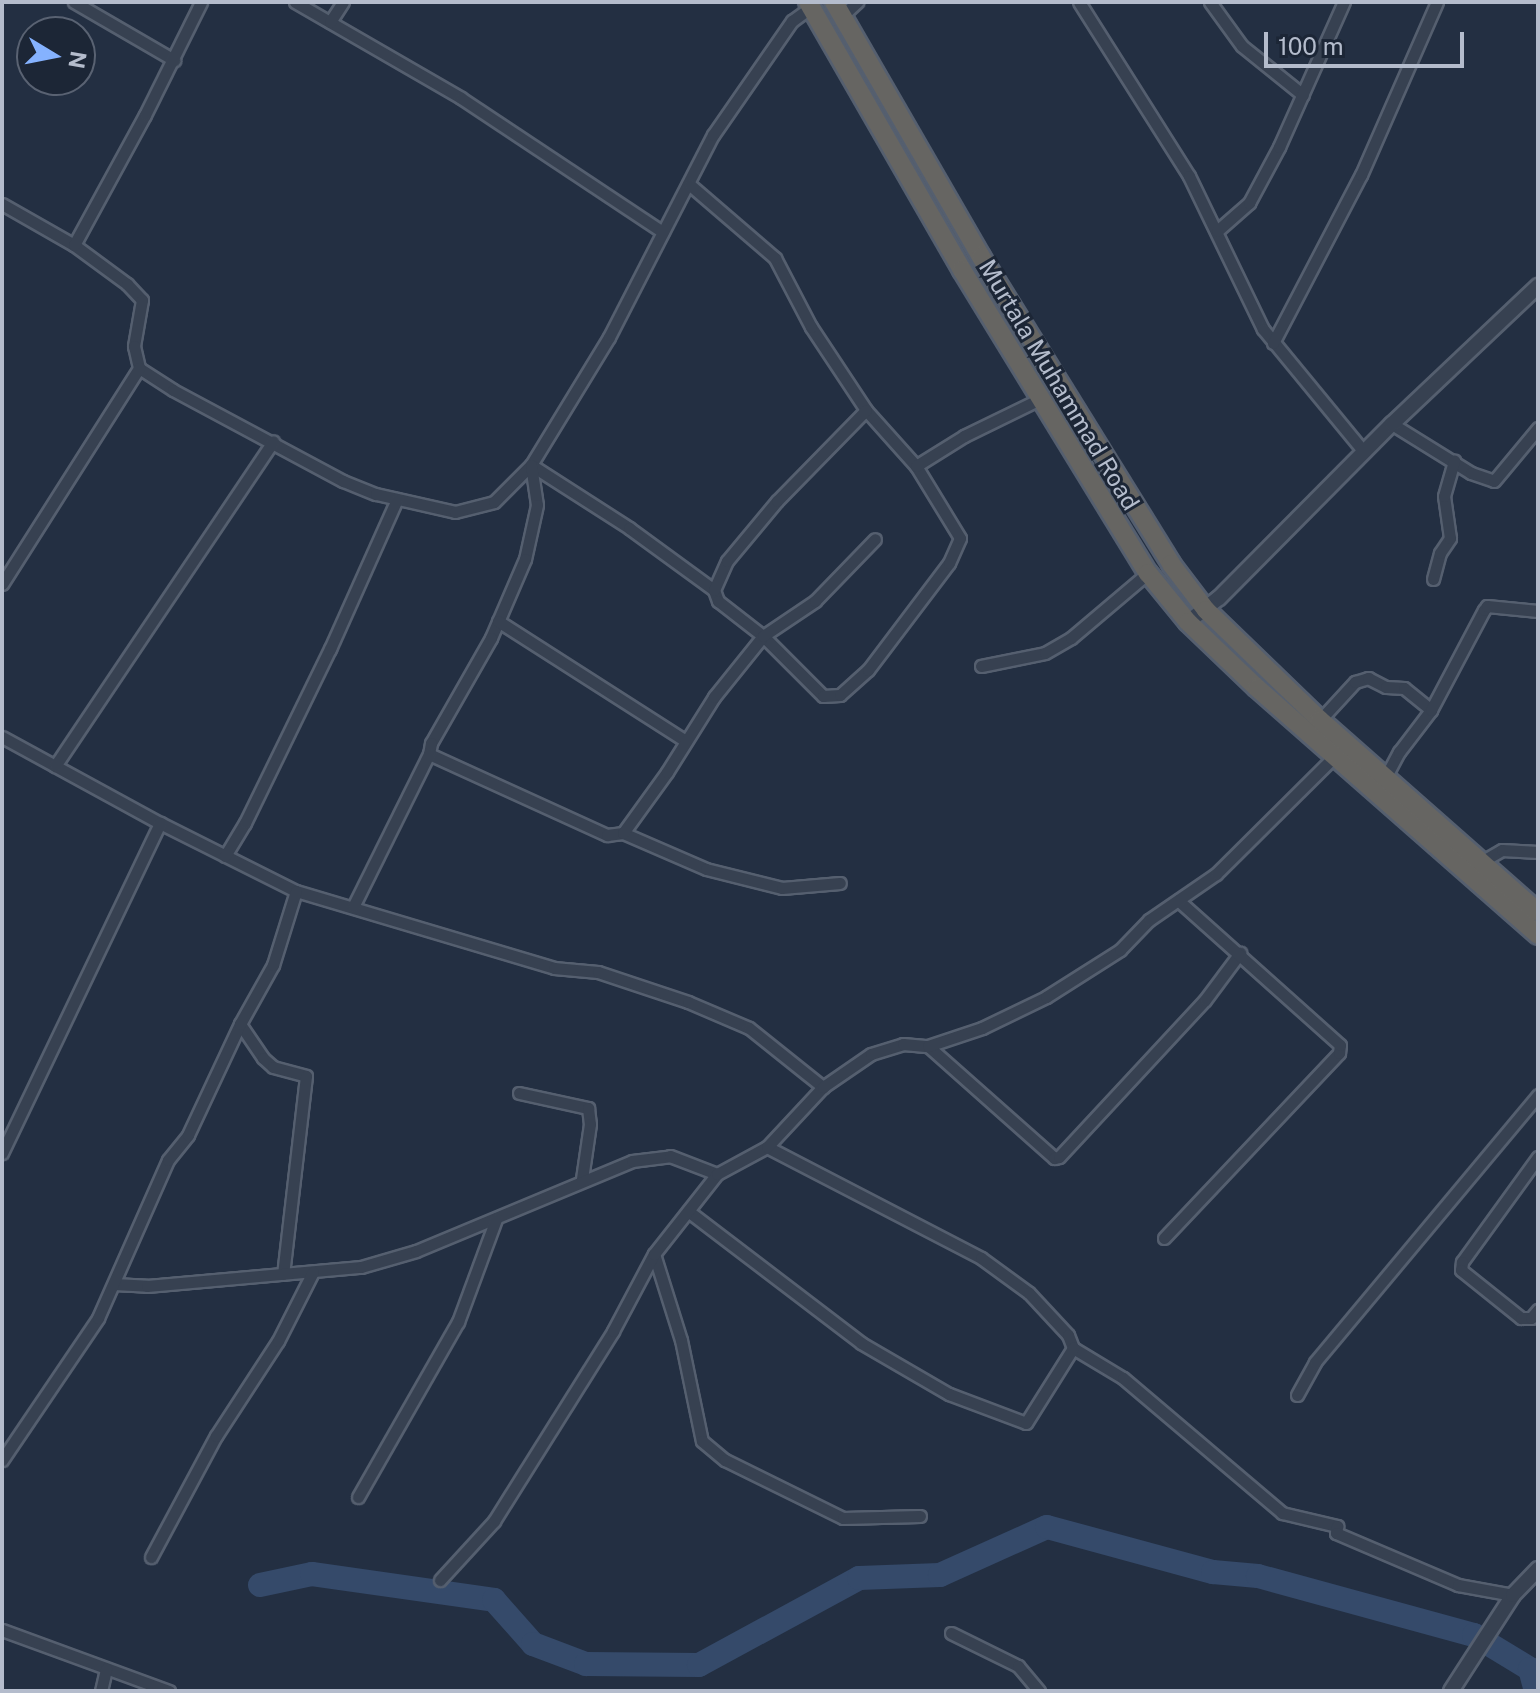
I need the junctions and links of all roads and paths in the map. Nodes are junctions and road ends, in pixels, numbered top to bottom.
1 (74, 2) edge
2 (201, 2) edge
3 (295, 2) edge
4 (343, 2) edge
5 (857, 2) edge
6 (1079, 2) edge
7 (1225, 2) edge
8 (1344, 2) edge
9 (1437, 2) edge
10 (809, 5) edge
11 (1214, 7) edge
12 (838, 9) edge
13 (330, 22) junction
14 (174, 60) junction
15 (1303, 95) junction
16 (894, 106) junction
17 (874, 117) junction
18 (689, 184) junction
19 (2, 204) edge
20 (1217, 231) junction
21 (663, 232) junction
22 (74, 245) junction
23 (981, 257) junction
24 (962, 270) junction
25 (1538, 286) edge
26 (1273, 343) junction
27 (139, 368) junction
28 (1042, 398) junction
29 (866, 410) junction
30 (1392, 424) junction
31 (1538, 428) edge
32 (273, 441) junction
33 (1364, 452) junction
34 (1454, 460) junction
35 (531, 465) junction
36 (916, 466) junction
37 (397, 499) junction
38 (875, 539) dead end
39 (1148, 573) junction
40 (1433, 579) dead end
41 (2, 584) edge
42 (714, 590) junction
43 (1206, 610) junction
44 (1538, 611) edge
45 (498, 621) junction
46 (1188, 622) junction
47 (763, 636) junction
48 (981, 666) dead end
49 (1431, 710) junction
50 (1320, 720) junction
51 (4, 741) edge
52 (686, 741) junction
53 (1334, 748) junction
54 (429, 754) junction
55 (55, 766) junction
56 (1385, 778) junction
57 (160, 823) junction
58 (623, 833) junction
59 (1538, 852) edge
60 (225, 856) junction
61 (1481, 862) junction
62 (840, 883) dead end
63 (296, 891) junction
64 (1178, 900) junction
65 (353, 907) junction
66 (1538, 912) edge
67 (1538, 935) edge
68 (1240, 953) junction
69 (240, 1024) junction
70 (928, 1046) junction
71 (823, 1087) junction
72 (519, 1093) dead end
73 (1538, 1095) edge
74 (767, 1147) junction
75 (2, 1153) edge
76 (1538, 1157) edge
77 (717, 1174) junction
78 (582, 1179) junction
79 (688, 1211) junction
80 (496, 1219) junction
81 (1164, 1238) dead end
82 (654, 1254) junction
83 (313, 1272) junction
84 (283, 1274) junction
85 (114, 1284) junction
86 (1538, 1310) edge
87 (1073, 1348) junction
88 (1297, 1395) dead end
89 (2, 1460) edge
90 (358, 1497) dead end
91 (920, 1516) dead end
92 (151, 1557) dead end
93 (1538, 1569) edge
94 (440, 1580) dead end
95 (1509, 1602) junction
96 (2, 1630) edge
97 (951, 1633) dead end
98 (106, 1669) junction
99 (101, 1691) edge
100 (169, 1691) edge
101 (1039, 1691) edge
102 (1451, 1691) edge

1 - 14 street
2 - 14 street
3 - 13 street
4 - 13 street
5 - 12 street
6 - 20 street
7 - 11 street
8 - 15 street
9 - 26 street
10 - 17 highway, Murtala Muhammad Road
10 - 18 street
11 - 15 street
12 - 16 highway, Murtala Muhammad Road
13 - 21 street
14 - 22 street
15 - 20 street
16 - 17 highway
16 - 23 highway, Murtala Muhammad Road
17 - 24 highway, Murtala Muhammad Road
18 - 21 street
18 - 29 street
19 - 22 street
20 - 26 street
21 - 35 street
22 - 27 street
23 - 24 highway
23 - 43 highway, Murtala Muhammad Road
24 - 28 highway, Murtala Muhammad Road
25 - 30 street
26 - 33 street
27 - 32 street
27 - 41 street
28 - 36 street
28 - 39 highway, Murtala Muhammad Road
29 - 36 street
29 - 42 street
30 - 33 street
30 - 34 street
31 - 34 street
32 - 37 street
32 - 55 street
33 - 43 street
34 - 40 street
35 - 37 street
35 - 42 street
35 - 45 street
36 - 47 street
37 - 60 street
38 - 47 street
39 - 46 highway, Murtala Muhammad Road
39 - 48 street
42 - 47 street
43 - 46 street
43 - 50 highway, Murtala Muhammad Road
44 - 49 street
45 - 52 street
45 - 54 street
46 - 53 highway, Murtala Muhammad Road
47 - 52 street
49 - 50 street
49 - 56 street
50 - 53 highway, Murtala Muhammad Road
51 - 55 street
52 - 58 street
53 - 56 highway
53 - 64 street
53 - 67 highway
54 - 58 street
54 - 65 street
55 - 57 street
56 - 61 highway
57 - 60 street
57 - 75 street
58 - 62 street
59 - 61 street
60 - 63 street
61 - 66 highway
63 - 65 street
63 - 69 street
64 - 68 street
64 - 70 street
65 - 71 street
68 - 70 street
68 - 81 street
69 - 84 street
69 - 85 street
70 - 71 street
71 - 74 street
72 - 78 street
73 - 88 street
74 - 77 street
74 - 87 street
76 - 86 street
77 - 78 street
77 - 79 street
78 - 80 street
79 - 82 street
79 - 87 street
80 - 83 street
80 - 90 street
82 - 91 street
82 - 94 street
83 - 84 street
83 - 92 street
84 - 85 street
85 - 89 street
87 - 95 street
93 - 95 street
95 - 102 street
96 - 98 street
97 - 101 street
98 - 99 street
98 - 100 street

